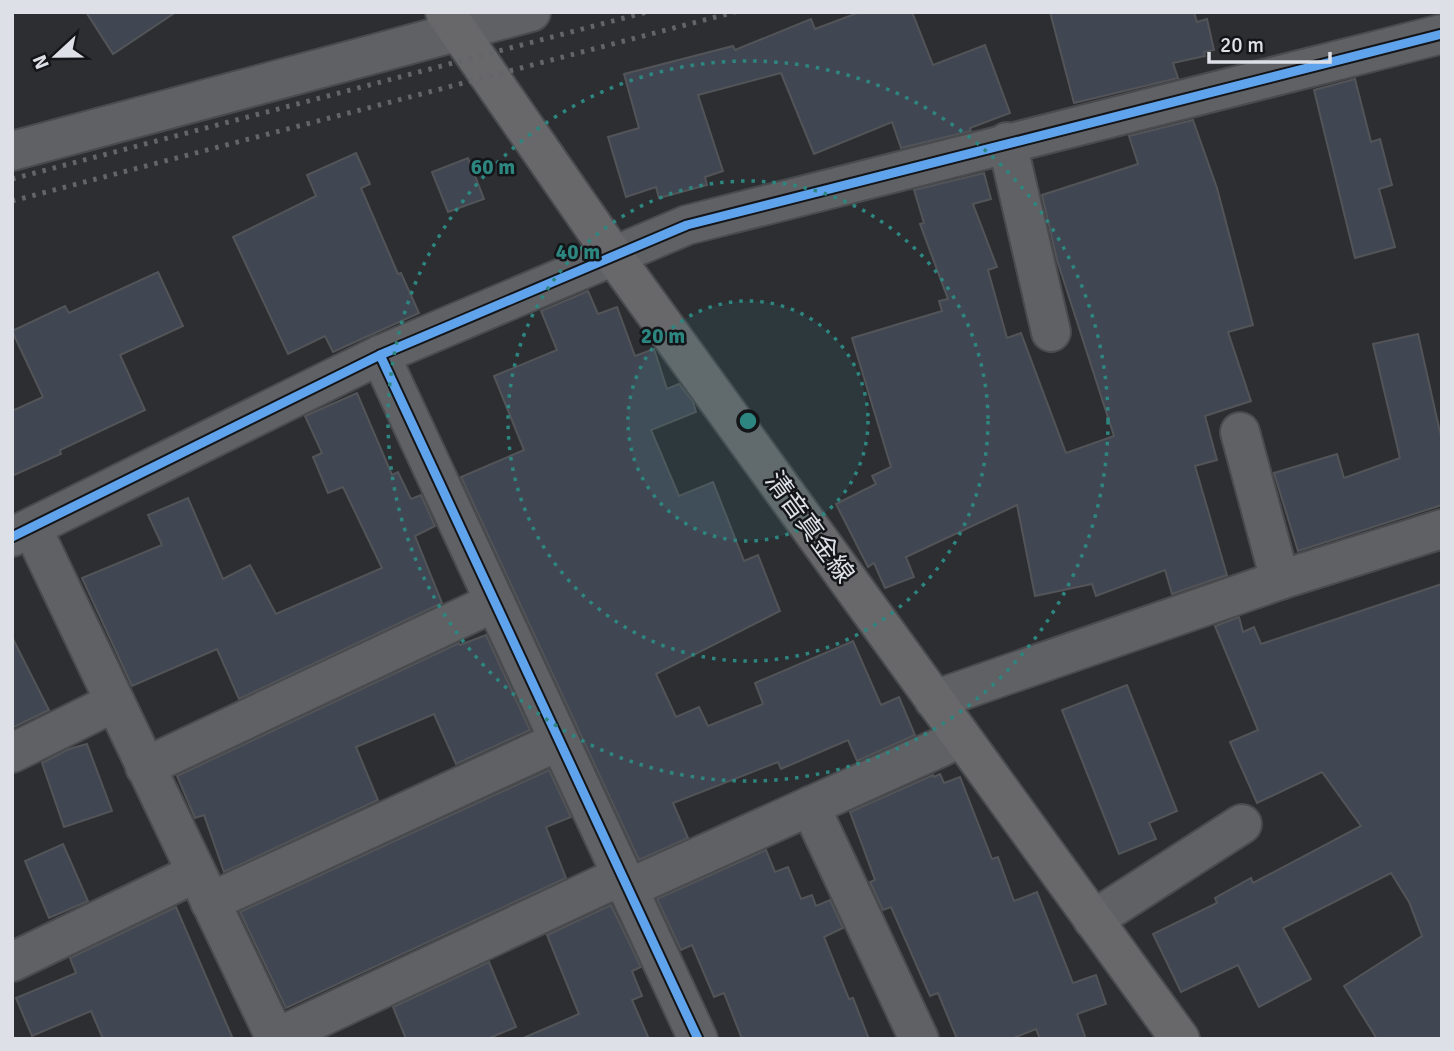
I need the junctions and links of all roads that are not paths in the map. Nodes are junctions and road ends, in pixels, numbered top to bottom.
1 (531, 12) edge
2 (452, 22) edge
3 (1442, 34) edge
4 (1007, 142) junction
5 (12, 151) edge
6 (613, 255) junction
7 (1051, 332) dead end
8 (380, 355) junction
9 (1240, 432) dead end
10 (1442, 529) edge
11 (22, 532) edge
12 (1280, 580) junction
13 (495, 603) junction
14 (934, 700) junction
15 (115, 702) junction
16 (961, 737) junction
17 (559, 741) junction
18 (12, 753) edge
19 (145, 767) junction
20 (810, 806) junction
21 (1242, 824) dead end
22 (624, 883) junction
23 (203, 888) junction
24 (1093, 919) junction
25 (12, 962) edge
26 (275, 1039) edge
27 (698, 1039) edge
28 (919, 1039) edge
29 (1180, 1039) edge

1 - 2 street
2 - 5 street
2 - 6 main road, 清音真金線
3 - 4 street
4 - 6 street
4 - 7 street
6 - 8 street
6 - 14 main road, 清音真金線
8 - 11 street
8 - 13 street
9 - 12 street
10 - 12 street
11 - 15 street
12 - 14 street
13 - 17 street
13 - 19 street
14 - 16 main road, 清音真金線
15 - 18 street
15 - 19 street
16 - 20 street
16 - 24 main road, 清音真金線
17 - 22 street
17 - 23 street
19 - 23 street
20 - 22 street
20 - 28 street
21 - 24 street
22 - 26 street
22 - 27 street
23 - 25 street
23 - 26 street
24 - 29 main road, 清音真金線

